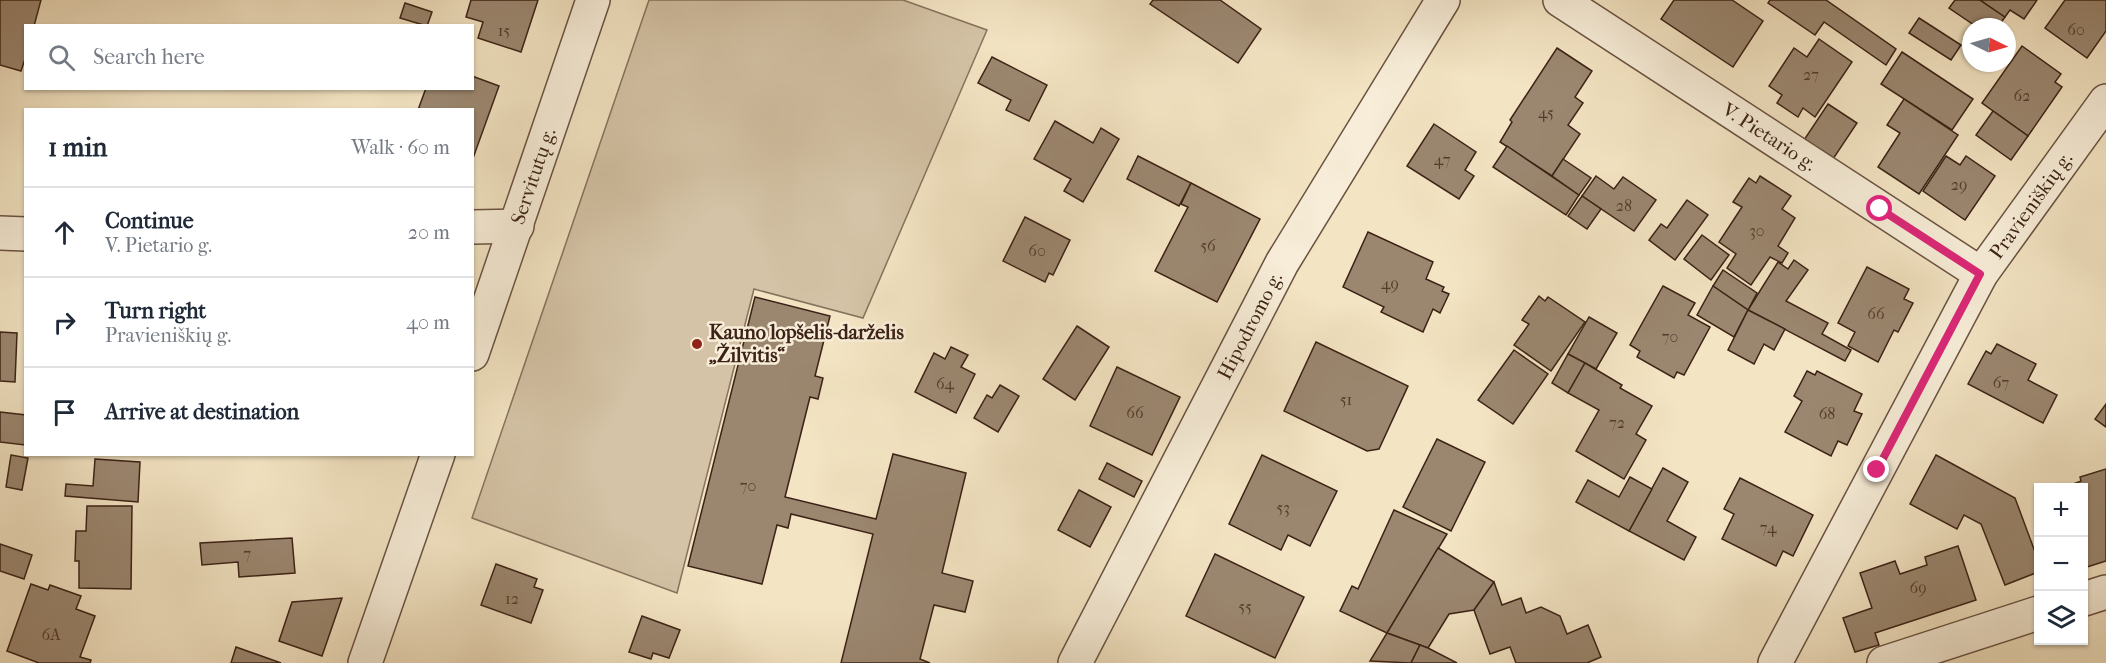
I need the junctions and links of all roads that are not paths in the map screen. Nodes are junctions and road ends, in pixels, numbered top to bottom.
1 (593, 0) edge
2 (1443, 0) edge
3 (1560, 0) edge
4 (2106, 101) edge
5 (517, 226) junction
6 (474, 227) edge
7 (0, 233) edge
8 (24, 234) edge
9 (1980, 274) junction
10 (474, 348) edge
11 (437, 456) edge
12 (2106, 592) edge
13 (2088, 598) edge
14 (2034, 614) edge
15 (365, 663) edge
16 (1075, 663) edge
17 (1775, 663) edge
18 (1884, 663) edge

1 - 5 street, Servitutų g.
2 - 16 street, Hipodromo g.
3 - 9 street, V. Pietario g.
4 - 9 street, Pravieniškių g.
5 - 6 street
5 - 10 street, Servitutų g.
7 - 8 street
9 - 17 street, Pravieniškių g.
11 - 15 street
12 - 13 street
14 - 18 street

